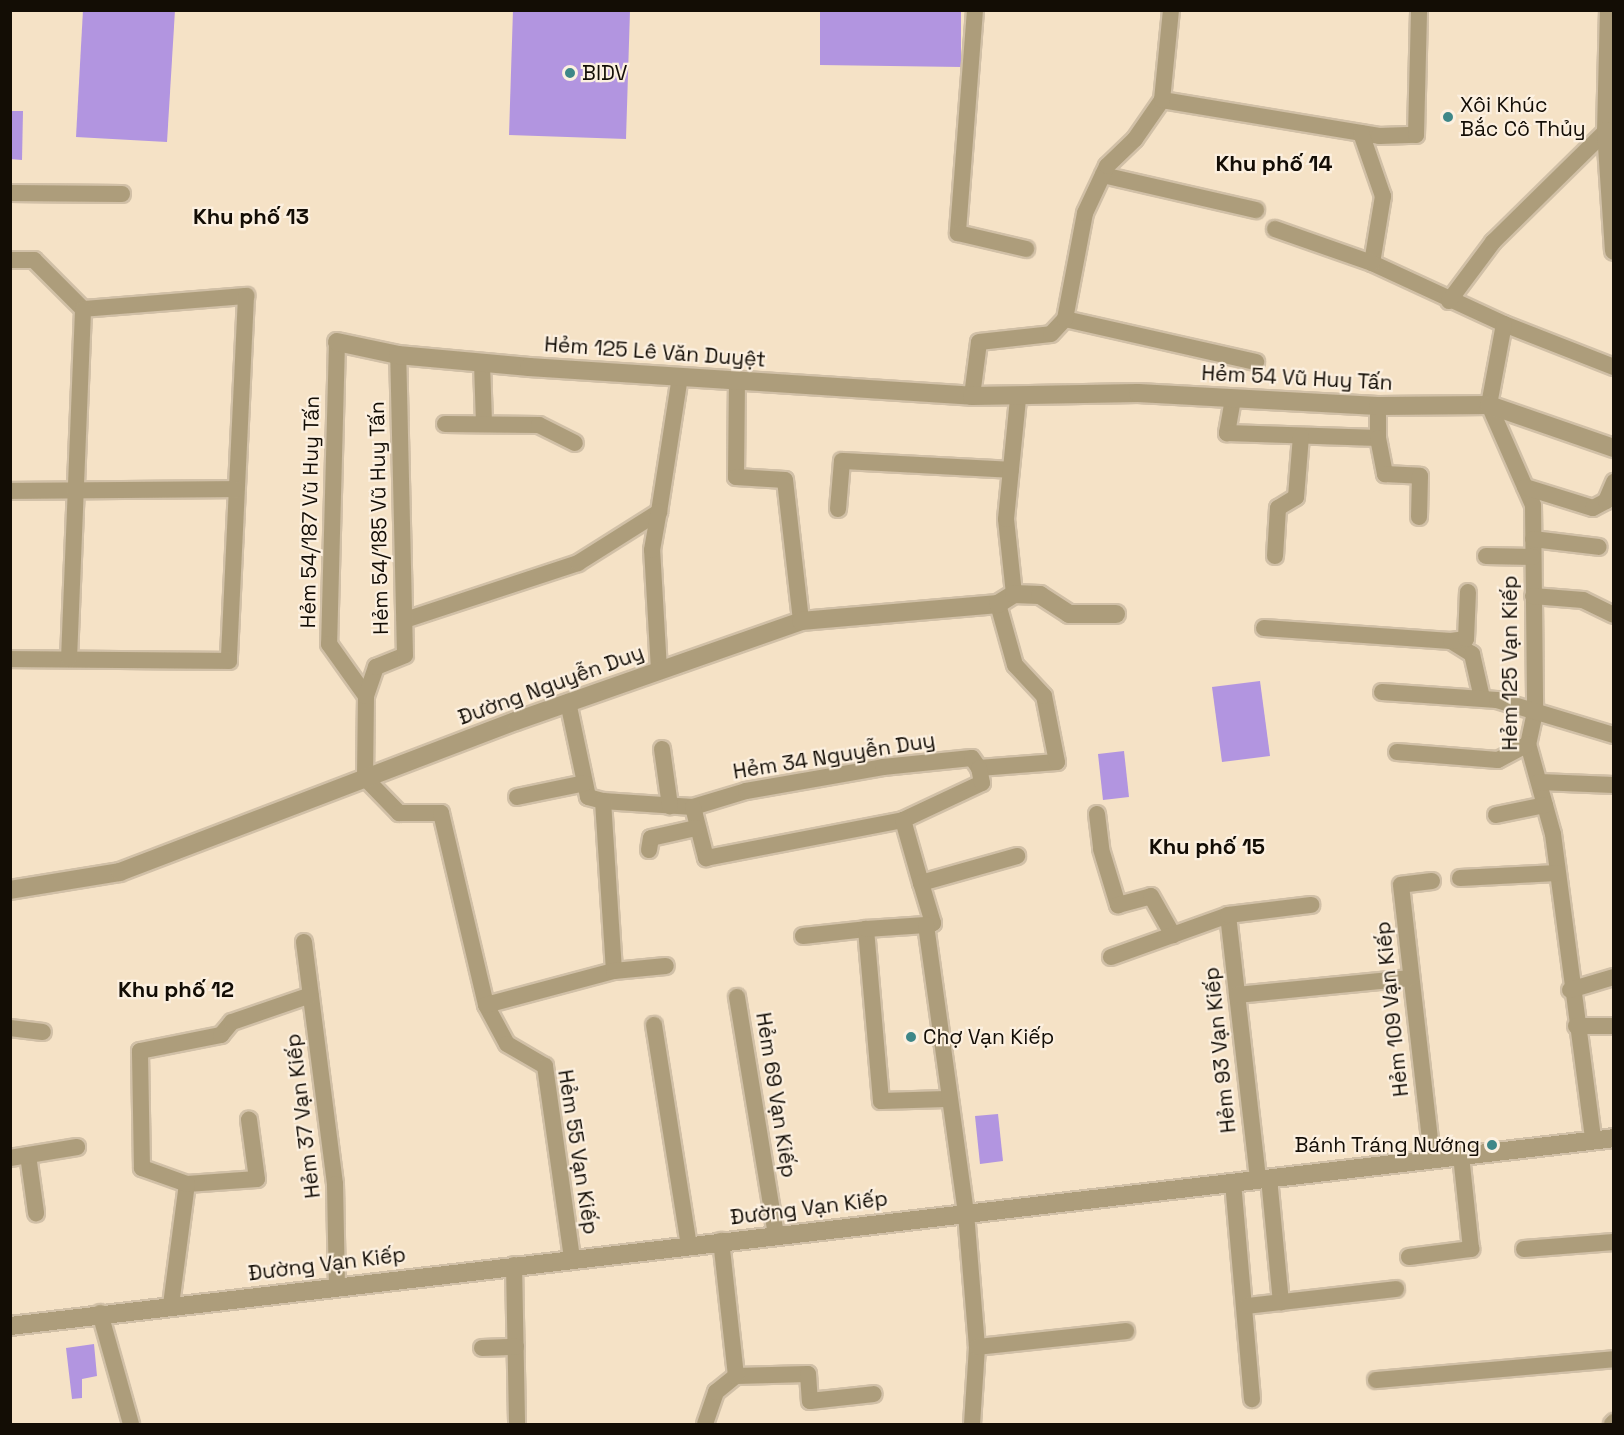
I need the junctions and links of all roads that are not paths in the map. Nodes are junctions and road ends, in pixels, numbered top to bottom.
1 (975, 10) edge
2 (1171, 10) edge
3 (1419, 10) edge
4 (1609, 10) edge
5 (1162, 100) junction
6 (1606, 130) junction
7 (1361, 133) junction
8 (1103, 175) junction
9 (10, 193) edge
10 (122, 194) dead end
11 (1256, 210) dead end
12 (1275, 229) dead end
13 (1026, 249) dead end
14 (1614, 251) edge
15 (10, 260) edge
16 (1372, 263) junction
17 (1449, 301) junction
18 (83, 309) junction
19 (1065, 318) junction
20 (1504, 324) junction
21 (336, 342) joint
22 (398, 355) junction
23 (482, 363) junction
24 (1256, 363) dead end
25 (1614, 367) edge
26 (680, 376) junction
27 (737, 380) junction
28 (972, 396) junction
29 (1018, 398) junction
30 (1233, 399) junction
31 (1489, 405) junction
32 (1378, 406) junction
33 (484, 423) junction
34 (445, 424) dead end
35 (1302, 436) junction
36 (1378, 438) junction
37 (575, 443) dead end
38 (1614, 448) edge
39 (1011, 470) junction
40 (1614, 482) edge
41 (1525, 487) junction
42 (236, 489) junction
43 (10, 491) edge
44 (78, 491) junction
45 (838, 509) dead end
46 (659, 512) junction
47 (1419, 517) dead end
48 (1533, 539) junction
49 (1599, 547) dead end
50 (1275, 556) dead end
51 (1486, 556) dead end
52 (1533, 557) junction
53 (1468, 592) dead end
54 (1014, 594) junction
55 (1533, 596) junction
56 (998, 604) junction
57 (1116, 614) dead end
58 (1614, 615) edge
59 (405, 620) junction
60 (801, 621) junction
61 (1264, 628) dead end
62 (1451, 640) junction
63 (10, 658) edge
64 (69, 659) junction
65 (659, 670) junction
66 (1382, 692) dead end
67 (366, 696) junction
68 (1482, 698) junction
69 (568, 702) junction
70 (1534, 712) junction
71 (1614, 735) edge
72 (1528, 744) junction
73 (662, 749) dead end
74 (1397, 752) dead end
75 (979, 768) junction
76 (365, 778) junction
77 (1539, 782) junction
78 (585, 783) junction
79 (1614, 785) edge
80 (517, 796) dead end
81 (603, 801) junction
82 (1545, 805) junction
83 (670, 806) junction
84 (693, 807) junction
85 (1097, 814) dead end
86 (1496, 814) dead end
87 (903, 820) junction
88 (696, 828) junction
89 (649, 850) dead end
90 (1017, 856) dead end
91 (1557, 873) junction
92 (1460, 878) dead end
93 (1432, 881) dead end
94 (921, 883) junction
95 (10, 890) edge
96 (1311, 905) dead end
97 (1228, 915) junction
98 (926, 925) junction
99 (866, 929) junction
100 (1173, 935) junction
101 (803, 936) dead end
102 (304, 942) dead end
103 (1111, 957) dead end
104 (666, 966) dead end
105 (614, 971) junction
106 (1614, 977) edge
107 (1410, 978) junction
108 (1570, 990) junction
109 (311, 995) junction
110 (1237, 995) junction
111 (737, 997) dead end
112 (486, 1005) junction
113 (654, 1025) dead end
114 (1576, 1026) junction
115 (1614, 1026) edge
116 (10, 1028) edge
117 (43, 1032) dead end
118 (946, 1099) junction
119 (249, 1120) dead end
120 (1614, 1138) edge
121 (1593, 1139) junction
122 (77, 1147) dead end
123 (28, 1155) junction
124 (1461, 1156) junction
125 (10, 1158) edge
126 (1432, 1159) junction
127 (1263, 1179) junction
128 (1233, 1182) junction
129 (187, 1184) junction
130 (36, 1213) dead end
131 (966, 1213) junction
132 (776, 1235) junction
133 (721, 1241) junction
134 (1614, 1242) edge
135 (689, 1245) junction
136 (1524, 1249) dead end
137 (1409, 1257) dead end
138 (572, 1259) junction
139 (514, 1265) junction
140 (337, 1286) junction
141 (1396, 1289) dead end
142 (1281, 1302) junction
143 (171, 1305) junction
144 (1247, 1306) junction
145 (100, 1313) junction
146 (10, 1326) edge
147 (1126, 1331) dead end
148 (516, 1347) junction
149 (977, 1347) junction
150 (482, 1348) dead end
151 (1614, 1359) edge
152 (736, 1376) junction
153 (1376, 1380) dead end
154 (874, 1394) dead end
155 (1252, 1399) dead end
156 (131, 1425) edge
157 (517, 1425) edge
158 (705, 1425) edge
159 (972, 1425) edge

1 - 13 lane
2 - 5 lane
3 - 7 lane
4 - 6 street
5 - 7 lane
5 - 8 lane
6 - 14 street
6 - 17 lane
7 - 16 lane
8 - 11 lane
8 - 19 lane
9 - 10 lane
12 - 16 lane
15 - 18 lane
16 - 17 lane
17 - 20 lane
18 - 42 lane
18 - 44 lane
19 - 24 lane
19 - 28 lane
20 - 25 lane
20 - 31 lane
21 - 22 street, Hẻm 125 Lê Văn Duyệt
21 - 67 lane, Hẻm 54/187 Vũ Huy Tấn
22 - 23 street, Hẻm 125 Lê Văn Duyệt
22 - 59 lane, Hẻm 54/185 Vũ Huy Tấn
23 - 26 street, Hẻm 125 Lê Văn Duyệt
23 - 33 lane
26 - 27 street, Hẻm 125 Lê Văn Duyệt
26 - 46 lane
27 - 28 street, Hẻm 125 Lê Văn Duyệt
27 - 60 lane
28 - 29 street, Hẻm 54 Vũ Huy Tấn
29 - 30 street, Hẻm 54 Vũ Huy Tấn
29 - 39 lane
30 - 32 street, Hẻm 54 Vũ Huy Tấn
30 - 35 lane
31 - 32 street, Hẻm 54 Vũ Huy Tấn
31 - 38 street, Hẻm 54 Vũ Huy Tấn
31 - 41 lane, Hẻm 125 Vạn Kiếp
32 - 36 lane
33 - 34 lane
33 - 37 lane
35 - 36 lane
35 - 50 lane
36 - 47 lane
39 - 45 lane
39 - 54 lane
40 - 41 lane
41 - 48 lane, Hẻm 125 Vạn Kiếp
42 - 44 lane
42 - 64 lane
43 - 44 lane
44 - 64 lane
46 - 59 lane
46 - 65 lane
48 - 49 lane
48 - 52 lane, Hẻm 125 Vạn Kiếp
51 - 52 lane
52 - 55 lane, Hẻm 125 Vạn Kiếp
53 - 62 lane
54 - 56 street, Đường Nguyễn Duy
54 - 57 street
55 - 58 lane
55 - 70 lane, Hẻm 125 Vạn Kiếp
56 - 60 street, Đường Nguyễn Duy
56 - 75 lane, Hẻm 34 Nguyễn Duy
59 - 67 lane, Hẻm 54/185 Vũ Huy Tấn
60 - 65 street, Đường Nguyễn Duy
61 - 62 lane
62 - 68 lane
63 - 64 lane
65 - 69 street, Đường Nguyễn Duy
66 - 68 lane
67 - 76 lane
68 - 70 lane
69 - 76 street, Đường Nguyễn Duy
69 - 78 lane
70 - 71 lane
70 - 72 lane, Hẻm 125 Vạn Kiếp
72 - 74 lane
72 - 77 lane, Hẻm 125 Vạn Kiếp
73 - 83 lane
75 - 84 lane, Hẻm 34 Nguyễn Duy
75 - 87 lane
76 - 95 street, Đường Nguyễn Duy
76 - 112 lane
77 - 79 lane
77 - 82 lane, Hẻm 125 Vạn Kiếp
78 - 80 lane
78 - 81 lane
81 - 83 lane, Hẻm 34 Nguyễn Duy
81 - 105 lane
82 - 86 lane
82 - 91 lane, Hẻm 125 Vạn Kiếp
83 - 84 lane, Hẻm 34 Nguyễn Duy
84 - 88 lane
85 - 100 lane
87 - 88 lane
87 - 94 lane
88 - 89 lane
90 - 94 lane
91 - 92 lane
91 - 108 lane, Hẻm 125 Vạn Kiếp
93 - 107 lane, Hẻm 109 Vạn Kiếp
94 - 98 lane
96 - 97 lane
97 - 100 lane
97 - 110 lane, Hẻm 93 Vạn Kiếp
98 - 99 lane
98 - 118 lane
99 - 101 lane
99 - 118 lane
100 - 103 lane
102 - 109 lane, Hẻm 37 Vạn Kiếp
104 - 105 lane
105 - 112 lane
106 - 108 lane
107 - 110 lane
107 - 126 lane, Hẻm 109 Vạn Kiếp
108 - 114 lane, Hẻm 125 Vạn Kiếp
109 - 129 lane
109 - 140 lane, Hẻm 37 Vạn Kiếp
110 - 127 lane, Hẻm 93 Vạn Kiếp
111 - 132 lane, Hẻm 69 Vạn Kiếp
112 - 138 lane, Hẻm 55 Vạn Kiếp
113 - 135 lane
114 - 115 lane
114 - 121 lane, Hẻm 125 Vạn Kiếp
116 - 117 lane
118 - 131 lane
119 - 129 lane
120 - 121 street, Đường Vạn Kiếp
121 - 124 street, Đường Vạn Kiếp
122 - 123 lane
123 - 125 lane
123 - 130 lane
124 - 126 street, Đường Vạn Kiếp
124 - 137 lane
126 - 127 street, Đường Vạn Kiếp
127 - 128 street, Đường Vạn Kiếp
127 - 142 lane, Hẻm 93 Vạn Kiếp
128 - 131 street, Đường Vạn Kiếp
128 - 144 lane
129 - 143 lane
131 - 132 street, Đường Vạn Kiếp
131 - 149 lane
132 - 133 street, Đường Vạn Kiếp
133 - 135 street, Đường Vạn Kiếp
133 - 152 lane
134 - 136 lane
135 - 138 street, Đường Vạn Kiếp
138 - 139 street, Đường Vạn Kiếp
139 - 140 street, Đường Vạn Kiếp
139 - 148 lane
140 - 143 street, Đường Vạn Kiếp
141 - 142 lane
142 - 144 lane
143 - 145 street, Đường Vạn Kiếp
144 - 155 lane
145 - 146 street, Đường Vạn Kiếp
145 - 156 lane
147 - 149 lane
148 - 150 lane
148 - 157 lane
149 - 159 lane
151 - 153 lane
152 - 154 lane
152 - 158 lane

